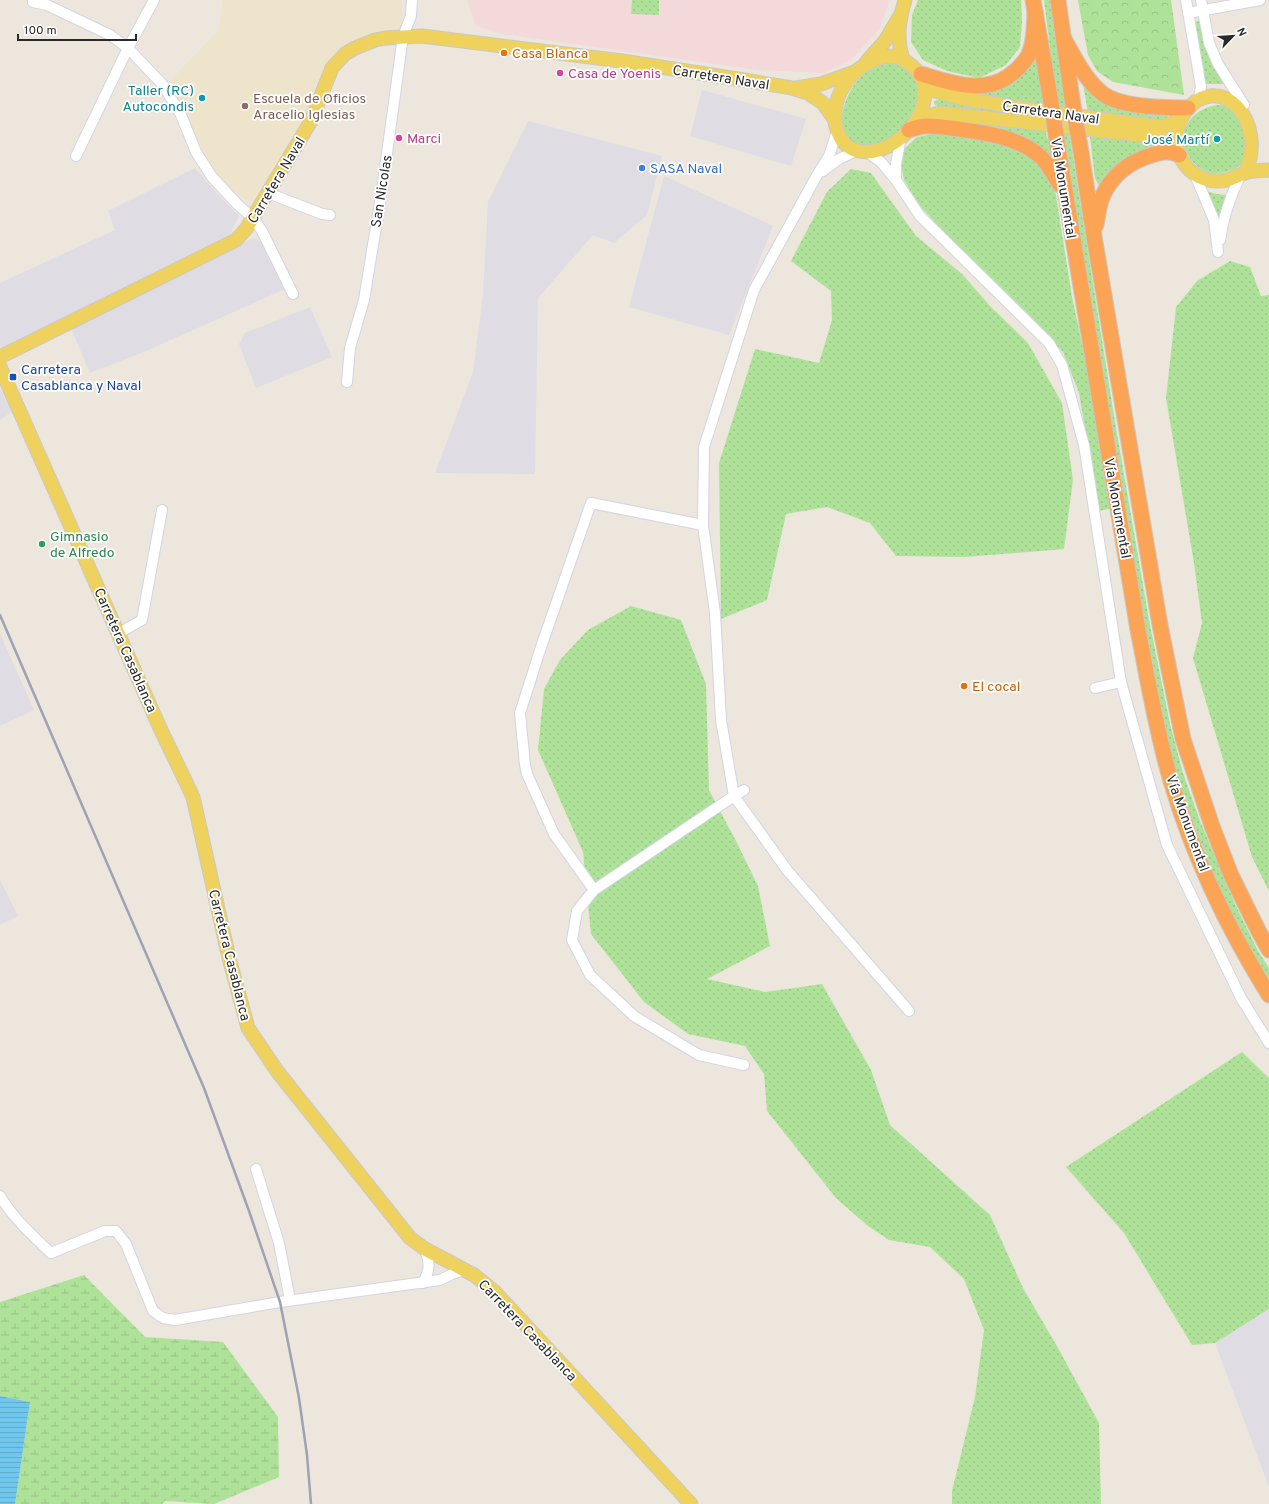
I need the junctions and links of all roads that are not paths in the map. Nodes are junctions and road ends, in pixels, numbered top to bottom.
1 (154, 0) edge
2 (412, 0) edge
3 (906, 0) edge
4 (1058, 0) edge
5 (1186, 0) edge
6 (1201, 0) edge
7 (1260, 0) edge
8 (33, 2) dead end
9 (1034, 6) edge
10 (1203, 11) junction
11 (1188, 13) junction
12 (901, 14) junction
13 (403, 36) junction
14 (1064, 39) junction
15 (128, 48) junction
16 (903, 59) junction
17 (860, 68) junction
18 (922, 77) junction
19 (792, 88) junction
20 (1244, 105) junction
21 (1188, 110) junction
22 (835, 125) junction
23 (909, 129) junction
24 (862, 151) junction
25 (1178, 151) junction
26 (76, 156) dead end
27 (1269, 170) edge
28 (1195, 174) junction
29 (1242, 174) junction
30 (816, 177) junction
31 (896, 180) junction
32 (268, 193) junction
33 (1066, 196) junction
34 (330, 215) dead end
35 (253, 218) junction
36 (1094, 236) junction
37 (293, 294) dead end
38 (0, 357) edge
39 (0, 367) edge
40 (347, 382) dead end
41 (162, 510) dead end
42 (703, 525) junction
43 (119, 633) junction
44 (1121, 682) junction
45 (1095, 688) dead end
46 (744, 790) dead end
47 (734, 796) junction
48 (594, 890) junction
49 (1269, 950) edge
50 (1269, 995) edge
51 (908, 1011) dead end
52 (1269, 1043) edge
53 (744, 1065) dead end
54 (256, 1169) dead end
55 (0, 1196) edge
56 (425, 1249) junction
57 (466, 1270) junction
58 (423, 1283) junction
59 (290, 1300) junction
60 (691, 1504) edge

1 - 15 street
2 - 13 street, San Nicolas
3 - 12 main road
4 - 14 highway, Vía Monumental
5 - 11 street
6 - 10 street
7 - 10 street
8 - 15 street
9 - 18 highway
9 - 33 highway, Vía Monumental, bridge
10 - 11 street
10 - 20 street
11 - 21 street
12 - 16 main road
12 - 17 main road
13 - 19 main road, Carretera Naval
13 - 32 main road, Carretera Naval
13 - 40 street, San Nicolas
14 - 21 highway
14 - 36 highway, Vía Monumental, bridge
15 - 26 street
15 - 35 street
16 - 17 main road
16 - 18 main road
17 - 19 main road, Carretera Naval
17 - 22 main road
18 - 21 main road, Carretera Naval
18 - 23 main road
19 - 22 main road, Carretera Naval
20 - 21 main road
20 - 29 main road
21 - 25 main road
22 - 24 main road
22 - 30 street
23 - 24 main road
23 - 25 main road, Carretera Naval
23 - 31 street
23 - 33 highway
24 - 30 street
24 - 31 street
25 - 28 main road
25 - 36 highway
27 - 29 main road
28 - 29 main road
28 - 29 street
30 - 42 street
31 - 44 street
32 - 34 street
32 - 35 main road, Carretera Naval
33 - 50 highway, Vía Monumental
35 - 37 street
35 - 38 main road, Carretera Naval
36 - 49 highway, Vía Monumental
39 - 43 main road, Carretera Casablanca
41 - 43 street
42 - 47 street
42 - 48 street
43 - 56 main road, Carretera Casablanca
44 - 45 street
44 - 52 street
46 - 47 street
47 - 48 street
47 - 51 street
48 - 53 street
54 - 59 street
55 - 59 street
56 - 57 main road, Carretera Casablanca
56 - 58 street
57 - 58 street
57 - 60 main road, Carretera Casablanca
58 - 59 street

